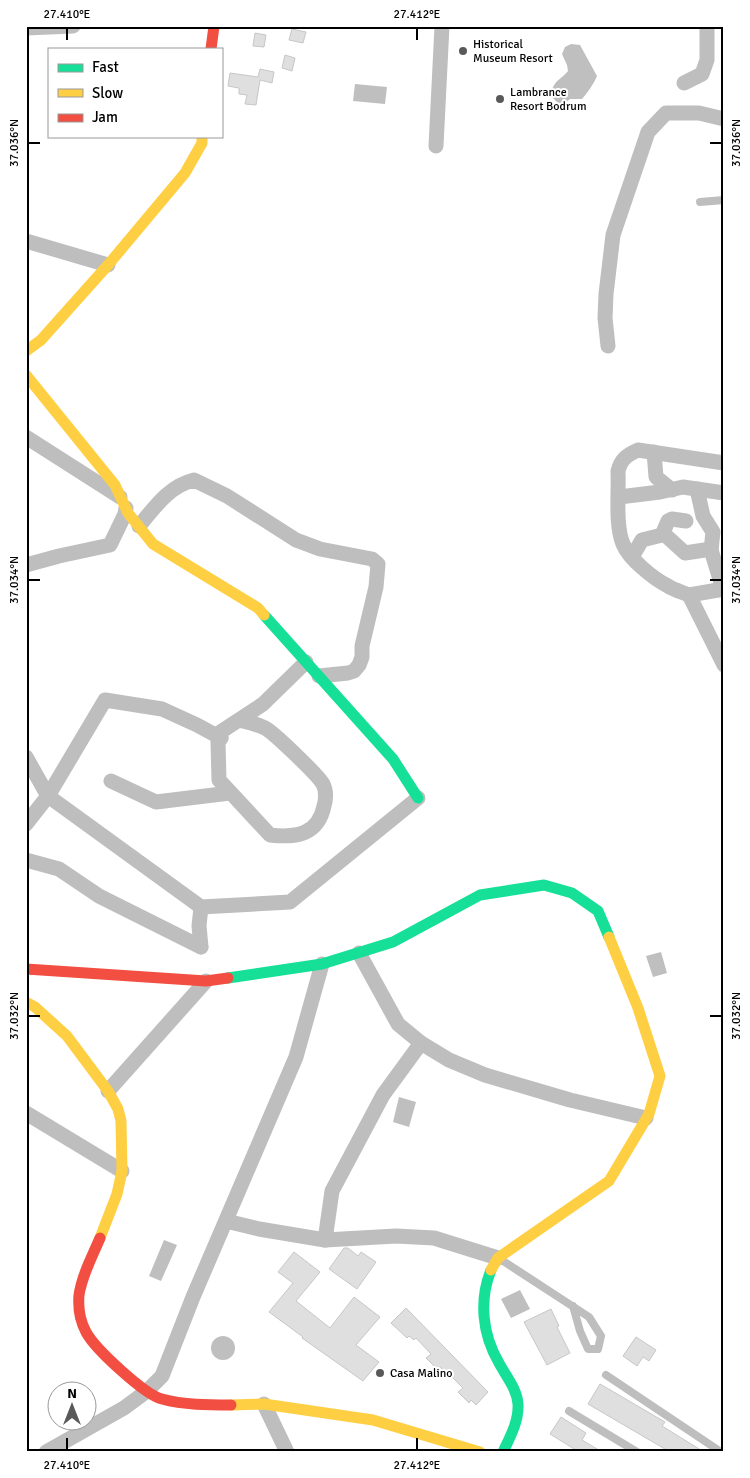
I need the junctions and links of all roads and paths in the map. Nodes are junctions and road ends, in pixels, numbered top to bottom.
1 (73, 26) edge
2 (214, 26) edge
3 (442, 26) edge
4 (707, 26) edge
5 (26, 28) edge
6 (211, 48) edge
7 (684, 84) dead end
8 (724, 119) edge
9 (202, 138) edge
10 (436, 146) dead end
11 (724, 200) edge
12 (700, 202) dead end
13 (26, 241) edge
14 (108, 265) junction
15 (608, 346) dead end
16 (26, 351) edge
17 (26, 375) edge
18 (26, 437) edge
19 (654, 452) junction
20 (724, 463) edge
21 (697, 489) junction
22 (672, 490) junction
23 (724, 492) edge
24 (619, 497) junction
25 (123, 503) junction
26 (686, 521) dead end
27 (139, 526) junction
28 (663, 533) junction
29 (711, 549) junction
30 (632, 557) junction
31 (26, 565) edge
32 (723, 589) edge
33 (689, 595) junction
34 (306, 662) junction
35 (724, 665) edge
36 (319, 676) junction
37 (239, 720) junction
38 (221, 738) junction
39 (26, 756) edge
40 (111, 781) dead end
41 (230, 793) junction
42 (48, 796) junction
43 (418, 798) joint
44 (26, 824) edge
45 (26, 860) edge
46 (201, 908) junction
47 (359, 953) junction
48 (322, 964) junction
49 (26, 969) edge
50 (206, 982) junction
51 (26, 1002) edge
52 (421, 1043) junction
53 (108, 1091) junction
54 (26, 1113) edge
55 (646, 1118) junction
56 (122, 1170) junction
57 (226, 1221) junction
58 (325, 1240) junction
59 (498, 1258) junction
60 (573, 1306) junction
61 (606, 1375) dead end
62 (147, 1391) junction
63 (264, 1404) junction
64 (569, 1411) dead end
65 (46, 1452) edge
66 (287, 1452) edge
67 (480, 1452) edge
68 (503, 1452) edge
69 (637, 1452) edge
70 (721, 1452) edge

1 - 5 street
2 - 6 street
3 - 10 street
4 - 7 street
8 - 15 street
9 - 14 street
11 - 12 lane
13 - 14 street
14 - 16 street
17 - 25 street
18 - 25 street
19 - 20 street
19 - 22 street
19 - 24 street
21 - 22 street
21 - 23 street
21 - 29 street
22 - 24 street
24 - 30 street
25 - 27 street
25 - 31 street
26 - 28 street
27 - 34 street
27 - 36 street
28 - 29 street
28 - 30 street
29 - 32 street
30 - 33 street
32 - 33 street
33 - 35 street
34 - 36 street
34 - 37 street
36 - 43 street
37 - 38 street
37 - 41 street
38 - 41 street
38 - 42 street
39 - 42 street
40 - 41 street
42 - 44 street
42 - 46 street
43 - 46 street
45 - 46 street
47 - 48 street
47 - 52 street
47 - 55 street
48 - 50 street
48 - 57 street
49 - 50 street
50 - 53 street
51 - 53 street
52 - 55 street
52 - 58 street
53 - 56 street
54 - 56 street
55 - 59 street
56 - 62 street
57 - 58 street
57 - 62 street
58 - 59 street
59 - 60 lane
59 - 68 street
60 - 60 lane
61 - 70 lane
62 - 63 street
62 - 65 street
63 - 66 street
63 - 67 street
64 - 69 lane

